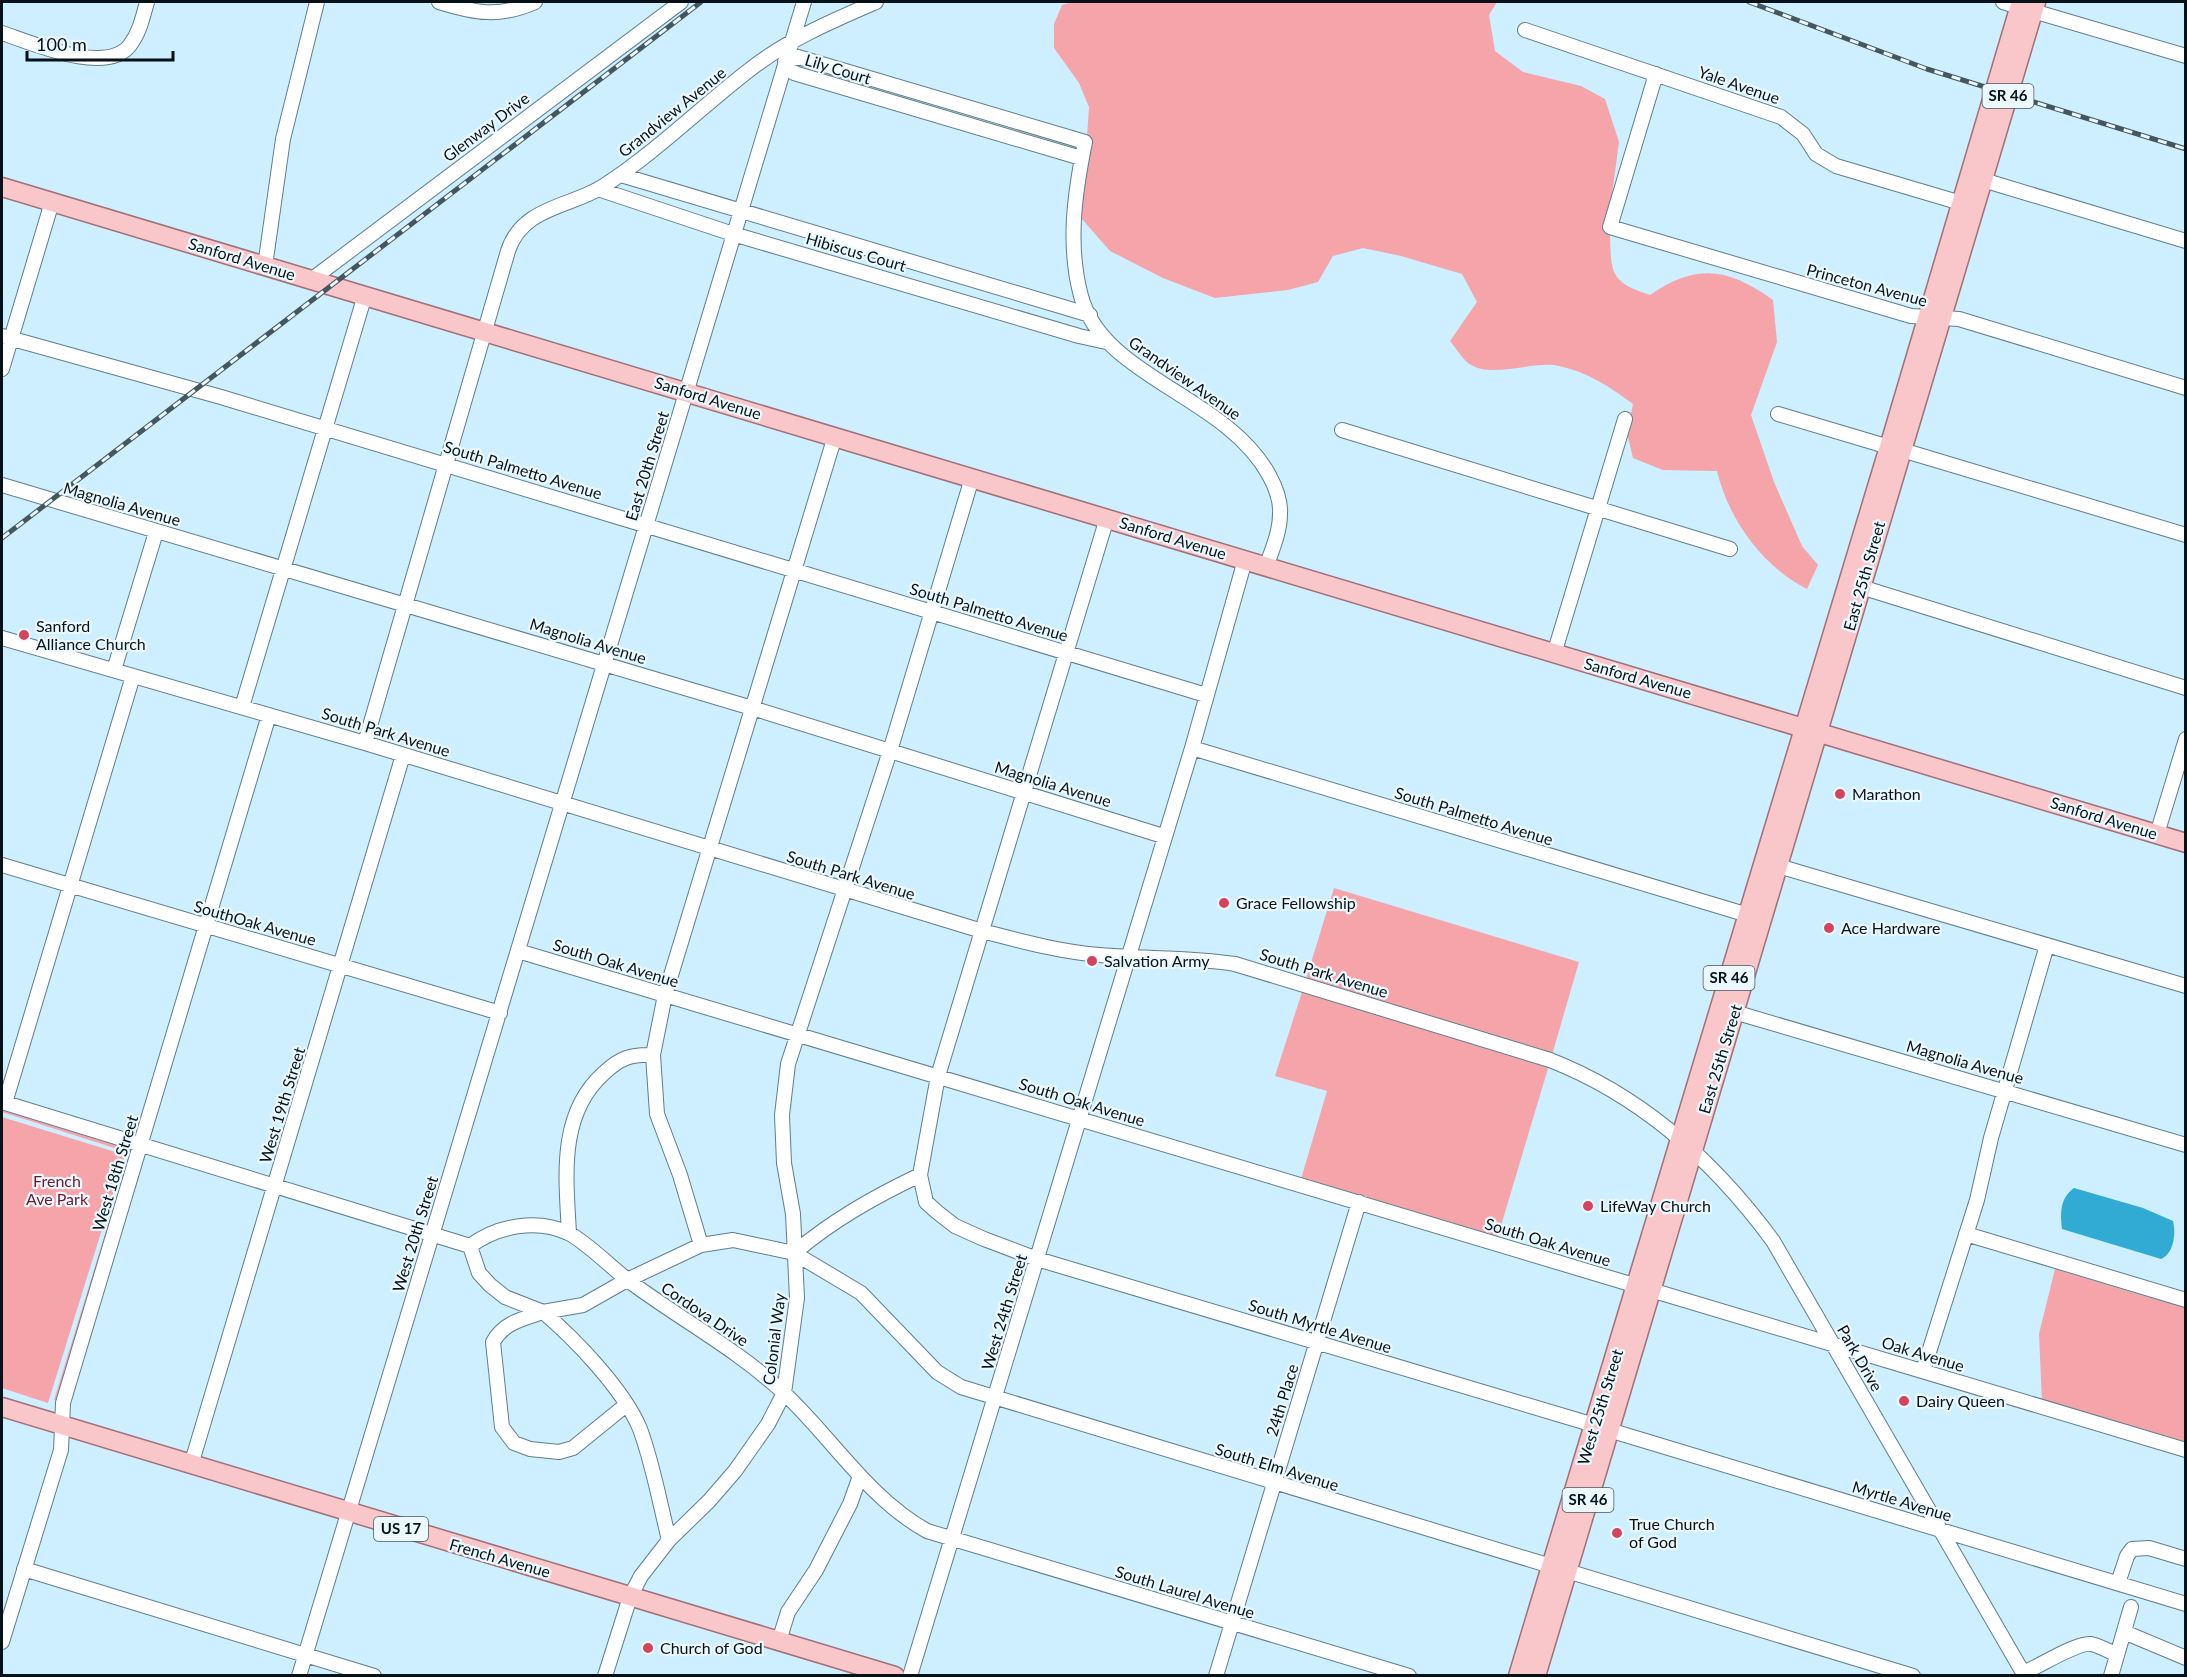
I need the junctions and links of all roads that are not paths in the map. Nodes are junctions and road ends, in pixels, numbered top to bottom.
1 (147, 2) edge
2 (317, 2) edge
3 (439, 2) edge
4 (535, 2) edge
5 (681, 2) edge
6 (804, 2) edge
7 (876, 2) edge
8 (2022, 5) edge
9 (1525, 30) dead end
10 (2, 33) edge
11 (792, 41) junction
12 (2186, 56) edge
13 (785, 63) junction
14 (1656, 74) junction
15 (1084, 142) joint
16 (1081, 159) junction
17 (621, 175) junction
18 (1983, 180) junction
19 (2, 187) edge
20 (598, 189) junction
21 (52, 202) junction
22 (1961, 202) junction
23 (739, 212) junction
24 (732, 234) junction
25 (2186, 241) edge
26 (265, 266) junction
27 (311, 280) junction
28 (365, 295) junction
29 (1090, 315) junction
30 (1934, 319) junction
31 (484, 331) junction
32 (6, 337) edge
33 (1107, 342) junction
34 (2, 369) edge
35 (2186, 388) edge
36 (687, 392) junction
37 (1778, 414) dead end
38 (1625, 419) dead end
39 (324, 428) junction
40 (1342, 430) dead end
41 (835, 436) junction
42 (1896, 449) junction
43 (447, 465) junction
44 (972, 478) junction
45 (2, 485) edge
46 (1598, 507) junction
47 (1107, 518) junction
48 (646, 525) junction
49 (156, 532) junction
50 (2186, 535) edge
51 (1730, 549) dead end
52 (1245, 560) junction
53 (1266, 567) junction
54 (283, 568) junction
55 (794, 569) junction
56 (1861, 586) junction
57 (405, 604) junction
58 (931, 611) junction
59 (2, 638) edge
60 (1067, 653) junction
61 (1554, 654) junction
62 (604, 663) junction
63 (114, 670) junction
64 (133, 676) junction
65 (2186, 688) edge
66 (1206, 695) junction
67 (242, 707) junction
68 (753, 708) junction
69 (269, 715) junction
70 (1811, 729) junction
71 (2186, 739) edge
72 (365, 743) junction
73 (1192, 748) junction
74 (890, 751) junction
75 (403, 755) junction
76 (1024, 792) junction
77 (562, 803) junction
78 (2157, 834) junction
79 (1163, 836) junction
80 (2186, 843) edge
81 (710, 849) junction
82 (2, 865) edge
83 (1778, 866) junction
84 (71, 886) junction
85 (1756, 888) junction
86 (844, 890) junction
87 (1748, 915) junction
88 (205, 926) junction
89 (982, 931) junction
90 (1755, 943) junction
91 (2047, 945) junction
92 (518, 951) junction
93 (1127, 957) junction
94 (341, 965) junction
95 (2186, 986) edge
96 (665, 995) junction
97 (1734, 1012) junction
98 (500, 1013) junction
99 (797, 1034) junction
100 (653, 1055) junction
101 (938, 1076) junction
102 (2004, 1091) junction
103 (3, 1103) edge
104 (1079, 1118) junction
105 (1687, 1144) junction
106 (140, 1146) junction
107 (2186, 1146) edge
108 (920, 1175) junction
109 (274, 1186) junction
110 (1359, 1202) junction
111 (433, 1233) junction
112 (569, 1233) junction
113 (1966, 1234) junction
114 (702, 1245) junction
115 (470, 1246) junction
116 (794, 1253) junction
117 (1037, 1259) junction
118 (627, 1280) junction
119 (1644, 1288) junction
120 (2186, 1300) edge
121 (543, 1312) junction
122 (1317, 1342) junction
123 (1833, 1343) junction
124 (1923, 1371) junction
125 (784, 1393) junction
126 (994, 1399) junction
127 (626, 1405) junction
128 (2, 1407) edge
129 (62, 1425) junction
130 (1602, 1427) junction
131 (2186, 1450) edge
132 (190, 1465) junction
133 (860, 1476) junction
134 (1274, 1483) junction
135 (348, 1513) junction
136 (1941, 1530) junction
137 (952, 1539) junction
138 (669, 1540) junction
139 (2186, 1559) edge
140 (1559, 1568) junction
141 (24, 1569) junction
142 (2118, 1583) junction
143 (630, 1597) junction
144 (2186, 1604) edge
145 (2131, 1607) dead end
146 (1232, 1623) junction
147 (2124, 1632) junction
148 (779, 1641) junction
149 (2, 1642) edge
150 (306, 1655) junction
151 (2117, 1655) junction
152 (2186, 1658) edge
153 (2024, 1674) edge
154 (299, 1676) edge
155 (374, 1676) edge
156 (605, 1676) edge
157 (895, 1676) edge
158 (910, 1676) edge
159 (1216, 1676) edge
160 (1409, 1676) edge
161 (1518, 1676) edge
162 (1536, 1676) edge
163 (1913, 1676) edge
164 (2111, 1676) edge

1 - 10 street
2 - 26 street
3 - 4 street
5 - 27 street, Glenway Drive
6 - 11 street, East 20th Street
7 - 11 street, Grandview Avenue
8 - 12 street
8 - 18 main road, East 25th Street / SR 46
8 - 22 main road, East 25th Street / SR 46
9 - 14 street, Yale Avenue
11 - 13 street, East 20th Street
11 - 17 street, Grandview Avenue
13 - 15 street, Lily Court
13 - 16 street, Lily Court
13 - 23 street, East 20th Street
14 - 22 street, Yale Avenue
14 - 30 street, Princeton Avenue
15 - 16 street, Grandview Avenue
16 - 29 street, Grandview Avenue
17 - 20 street, Grandview Avenue
17 - 23 street, Hibiscus Court
18 - 25 street
18 - 30 main road, East 25th Street / SR 46
19 - 21 main road, Sanford Avenue
20 - 24 street, Hibiscus Court
20 - 31 street, Grandview Avenue
21 - 26 main road, Sanford Avenue
21 - 32 street
22 - 30 main road, East 25th Street / SR 46
23 - 24 street, East 20th Street
23 - 29 street, Hibiscus Court
24 - 33 street, Hibiscus Court
24 - 36 street, East 20th Street
26 - 27 main road, Sanford Avenue
27 - 28 main road, Sanford Avenue
28 - 31 main road, Sanford Avenue
28 - 39 street
29 - 33 street, Grandview Avenue
30 - 35 street, Princeton Avenue
30 - 42 main road, East 25th Street / SR 46
31 - 36 main road, Sanford Avenue
31 - 43 street, Grandview Avenue
32 - 34 street
32 - 39 street, South Palmetto Avenue
33 - 53 street, Grandview Avenue
36 - 41 main road, Sanford Avenue
36 - 48 street, East 20th Street
37 - 42 street
38 - 46 street
39 - 43 street, South Palmetto Avenue
39 - 54 street
40 - 46 street
41 - 44 main road, Sanford Avenue
41 - 55 street
42 - 50 street
42 - 56 main road, East 25th Street / SR 46
42 - 70 main road, East 25th Street / SR 46
43 - 48 street, South Palmetto Avenue
43 - 57 street, Grandview Avenue
44 - 47 main road, Sanford Avenue
44 - 58 street, Colonial Way
45 - 49 street, Magnolia Avenue
46 - 51 street
46 - 61 street
47 - 52 main road, Sanford Avenue
47 - 60 street
48 - 55 street, South Palmetto Avenue
48 - 62 street, East 20th Street
49 - 54 street, Magnolia Avenue
49 - 63 street
52 - 53 main road, Sanford Avenue
52 - 66 street, West 24th Street
53 - 61 main road, Sanford Avenue
54 - 57 street, Magnolia Avenue
54 - 67 street
55 - 58 street, South Palmetto Avenue
55 - 68 street
56 - 65 street
56 - 70 main road, East 25th Street / SR 46
57 - 62 street, Magnolia Avenue
57 - 72 street, Grandview Avenue
58 - 60 street, South Palmetto Avenue
58 - 74 street, Colonial Way
59 - 63 street, South Park Avenue
60 - 66 street, South Palmetto Avenue
60 - 76 street
61 - 70 main road, Sanford Avenue
62 - 68 street, Magnolia Avenue
62 - 77 street, East 20th Street
63 - 64 street, South Park Avenue
64 - 67 street, South Park Avenue
64 - 84 street
66 - 73 street, West 24th Street
67 - 69 street, South Park Avenue
68 - 74 street, Magnolia Avenue
68 - 81 street
69 - 72 street, South Park Avenue
69 - 88 street, West 18th Street
70 - 78 main road, Sanford Avenue
70 - 83 main road, East 25th Street / SR 46
70 - 85 main road, East 25th Street / SR 46
71 - 78 street
72 - 75 street, South Park Avenue
73 - 79 street, West 24th Street
73 - 87 street, South Palmetto Avenue
74 - 76 street, Magnolia Avenue
74 - 86 street, Colonial Way
75 - 77 street, South Park Avenue
75 - 94 street, West 19th Street
76 - 79 street, Magnolia Avenue
76 - 89 street
77 - 81 street, South Park Avenue
77 - 92 street, West 20th Street
78 - 80 main road, Sanford Avenue
79 - 93 street, West 24th Street
81 - 86 street, South Park Avenue
81 - 96 street
82 - 84 street, SouthOak Avenue
83 - 90 main road, East 25th Street / SR 46
83 - 91 street
84 - 88 street, SouthOak Avenue
84 - 103 street
85 - 87 main road, East 25th Street / SR 46
85 - 90 main road
86 - 89 street, South Park Avenue
86 - 99 street, Colonial Way
87 - 105 main road, East 25th Street / SR 46
88 - 94 street, SouthOak Avenue
88 - 106 street, West 18th Street
89 - 93 street, South Park Avenue
89 - 101 street
90 - 97 main road, East 25th Street / SR 46
91 - 95 street
91 - 102 street
92 - 96 street, South Oak Avenue
92 - 98 street, West 20th Street
93 - 104 street, West 24th Street
93 - 105 street, South Park Avenue
94 - 98 street, SouthOak Avenue
94 - 109 street, West 19th Street
96 - 99 street, South Oak Avenue
96 - 100 street
97 - 102 street, Magnolia Avenue
97 - 105 main road, East 25th Street / SR 46
98 - 111 street, West 20th Street
99 - 101 street, South Oak Avenue
99 - 116 street, Colonial Way
100 - 112 street
100 - 114 street
101 - 104 street, South Oak Avenue
101 - 108 street
102 - 107 street, Magnolia Avenue
102 - 113 street
103 - 106 street
104 - 110 street, South Oak Avenue
104 - 117 street, West 24th Street
105 - 119 main road, West 25th Street / SR 46
105 - 123 street, Park Drive
106 - 109 street
106 - 129 street, West 18th Street
108 - 116 street
108 - 117 street, South Myrtle Avenue
109 - 111 street
109 - 132 street, West 19th Street
110 - 119 street, South Oak Avenue
110 - 122 street, 24th Place
111 - 115 street
111 - 135 street, West 20th Street
112 - 115 street, Cordova Drive
112 - 118 street, Cordova Drive
113 - 120 street
113 - 124 street
114 - 116 street, South Elm Avenue
114 - 118 street, South Elm Avenue
115 - 121 street
116 - 125 street, Colonial Way
116 - 126 street, South Elm Avenue
117 - 122 street, South Myrtle Avenue
117 - 126 street, West 24th Street
118 - 121 street, South Elm Avenue
118 - 125 street, Cordova Drive
119 - 123 street, Oak Avenue
119 - 130 main road, West 25th Street / SR 46
119 - 130 main road, West 25th Street / SR 46
121 - 127 street
121 - 127 street
122 - 130 street, South Myrtle Avenue
122 - 134 street, 24th Place
123 - 124 street, Oak Avenue
123 - 136 street, Park Drive
124 - 131 street, Oak Avenue
125 - 133 street, Cordova Drive
125 - 138 street, Colonial Way
126 - 134 street, South Elm Avenue
126 - 137 street, West 24th Street
127 - 138 street
128 - 129 main road, French Avenue / US 17
129 - 132 main road, French Avenue / US 17
129 - 141 street, West 18th Street
130 - 136 street, Myrtle Avenue
130 - 140 main road, West 25th Street / SR 46
132 - 135 main road, French Avenue / US 17
133 - 137 street, Cordova Drive
133 - 148 street
134 - 140 street, South Elm Avenue
134 - 146 street, 24th Place
135 - 143 main road, French Avenue / US 17
135 - 150 street, West 20th Street
136 - 142 street, Myrtle Avenue
136 - 153 street, Park Drive
137 - 146 street, South Laurel Avenue
137 - 158 street, West 24th Street
138 - 143 street, Colonial Way
139 - 142 street
140 - 161 main road, West 25th Street / SR 46
140 - 162 main road, West 25th Street / SR 46
140 - 163 street, South Elm Avenue
141 - 149 street, West 18th Street
141 - 150 street
142 - 144 street, Myrtle Avenue
143 - 148 main road, French Avenue / US 17
143 - 156 street, Colonial Way
145 - 147 street
146 - 159 street, 24th Place
146 - 160 street, South Laurel Avenue
147 - 151 street
147 - 152 street
148 - 157 main road, French Avenue / US 17
150 - 154 street, West 20th Street
150 - 155 street
151 - 153 street, Park Drive
151 - 164 street

